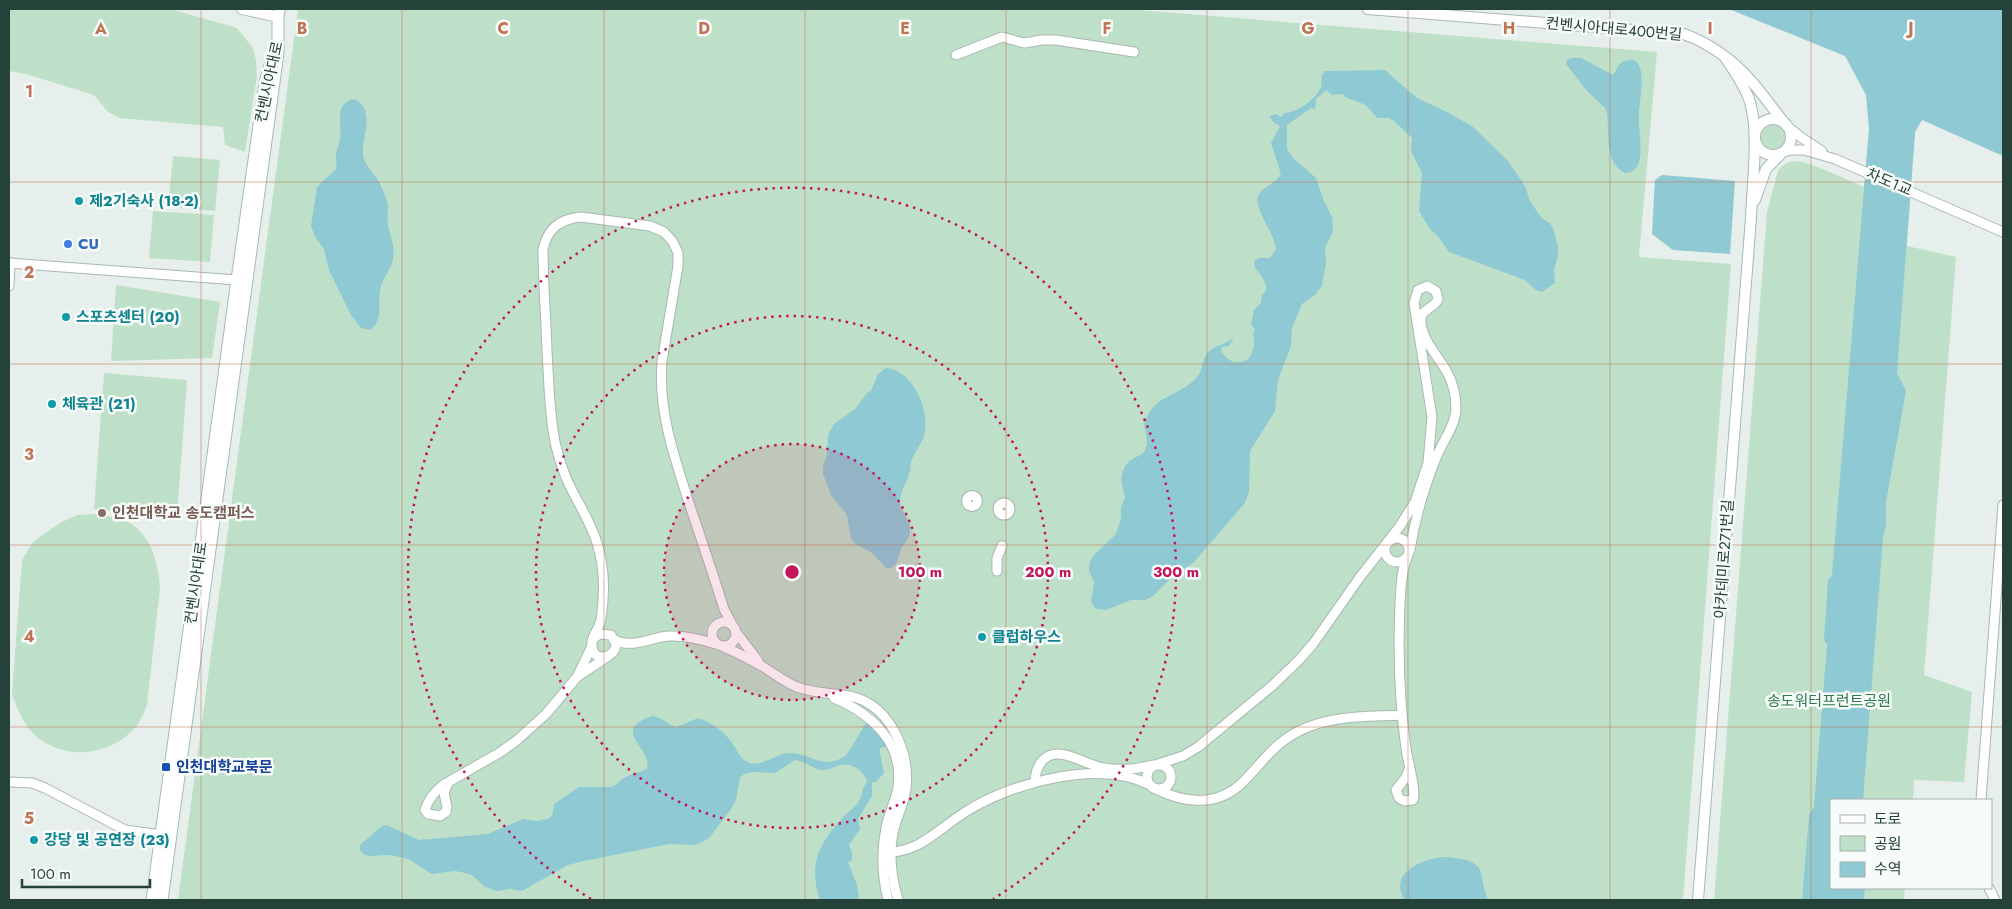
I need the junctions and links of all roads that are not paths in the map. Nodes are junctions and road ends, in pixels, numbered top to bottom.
1 (242, 9) edge
2 (1368, 9) edge
3 (279, 13) edge
4 (278, 34) junction
5 (1134, 52) dead end
6 (956, 55) dead end
7 (1726, 59) junction
8 (1787, 126) junction
9 (1754, 140) junction
10 (1782, 153) junction
11 (1835, 159) junction
12 (1751, 218) junction
13 (2003, 232) edge
14 (10, 263) edge
15 (237, 280) junction
16 (9, 286) edge
17 (2003, 505) edge
18 (1388, 542) junction
19 (1002, 546) dead end
20 (1408, 554) junction
21 (1387, 557) junction
22 (1374, 559) junction
23 (1400, 566) junction
24 (997, 571) dead end
25 (724, 609) junction
26 (600, 622) junction
27 (719, 623) junction
28 (734, 629) junction
29 (712, 632) junction
30 (608, 633) junction
31 (701, 639) junction
32 (615, 640) junction
33 (592, 642) junction
34 (636, 642) junction
35 (720, 645) junction
36 (610, 655) junction
37 (764, 667) junction
38 (577, 677) junction
39 (822, 694) junction
40 (876, 710) junction
41 (1401, 715) junction
42 (867, 716) junction
43 (892, 736) junction
44 (1177, 758) junction
45 (1156, 765) junction
46 (1408, 769) dead end
47 (1171, 777) junction
48 (9, 782) edge
49 (1035, 782) junction
50 (448, 783) dead end
51 (1152, 787) junction
52 (1178, 799) junction
53 (1981, 799) edge
54 (161, 836) junction
55 (887, 853) junction
56 (152, 900) edge
57 (162, 900) edge
58 (888, 900) edge
59 (898, 900) edge
60 (1698, 900) edge

1 - 3 street
2 - 7 street, 컨벤시아대로400번길
3 - 4 main road
4 - 15 main road, 컨벤시아대로
4 - 57 main road, 컨벤시아대로
5 - 6 street
7 - 8 street, 컨벤시아대로400번길
7 - 9 street
8 - 9 street
8 - 10 street
8 - 11 street
9 - 10 street
9 - 12 street
10 - 11 street
10 - 12 street
11 - 13 street, 차도1교
12 - 60 street, 아카데미로271번길
14 - 15 street
14 - 16 street
15 - 54 main road, 컨벤시아대로
17 - 53 street
18 - 20 street
18 - 20 street
18 - 21 street
18 - 22 street
19 - 24 street
20 - 23 street
21 - 22 street
21 - 23 street
22 - 44 street
23 - 41 street
25 - 26 street
25 - 27 street
25 - 28 street
26 - 30 street
26 - 33 street
27 - 28 street
27 - 29 street
28 - 35 street
28 - 37 street
29 - 31 street
29 - 35 street
30 - 32 street
30 - 33 street
31 - 34 street
31 - 35 street
32 - 34 street
32 - 36 street
33 - 36 street
33 - 38 street
34 - 36 street
35 - 37 street
36 - 38 street
37 - 39 street
38 - 50 street
39 - 40 street
39 - 42 street
40 - 42 street
40 - 43 street
41 - 46 street
41 - 52 street
42 - 43 street
43 - 55 street
44 - 45 street
44 - 47 street
45 - 47 street
45 - 49 street
45 - 51 street
47 - 51 street
47 - 52 street
48 - 54 street
49 - 51 street
49 - 55 street
51 - 52 street
54 - 56 main road, 컨벤시아대로
55 - 58 street
55 - 59 street

